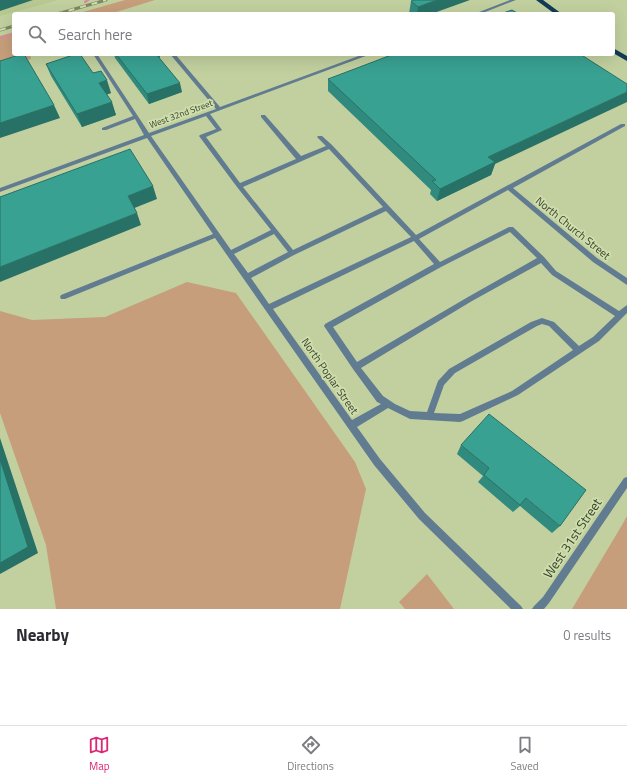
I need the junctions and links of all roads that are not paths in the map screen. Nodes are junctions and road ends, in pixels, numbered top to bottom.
1 (514, 0) edge
2 (539, 0) edge
3 (481, 12) edge
4 (556, 12) edge
5 (615, 51) edge
6 (96, 56) edge
7 (174, 56) edge
8 (364, 56) edge
9 (627, 59) edge
10 (219, 109) junction
11 (207, 114) junction
12 (264, 116) dead end
13 (136, 118) junction
14 (623, 125) dead end
15 (104, 128) dead end
16 (148, 136) junction
17 (320, 137) dead end
18 (330, 146) junction
19 (300, 159) junction
20 (239, 186) junction
21 (508, 187) junction
22 (0, 190) edge
23 (387, 208) junction
24 (275, 231) junction
25 (217, 235) junction
26 (415, 238) junction
27 (230, 253) junction
28 (292, 253) junction
29 (542, 259) junction
30 (439, 265) junction
31 (247, 277) junction
32 (627, 282) edge
33 (63, 296) dead end
34 (268, 308) junction
35 (627, 308) edge
36 (620, 315) junction
37 (579, 351) junction
38 (356, 367) junction
39 (388, 404) junction
40 (429, 416) junction
41 (352, 425) junction
42 (627, 481) edge
43 (518, 609) edge
44 (537, 609) edge

1 - 3 street
2 - 4 main road
5 - 9 main road
6 - 13 street, North Poplar Street
7 - 10 street
8 - 10 street, West 32nd Street
10 - 11 street, West 32nd Street
11 - 16 street, West 32nd Street
11 - 20 street
12 - 19 street
13 - 15 street
13 - 16 street, North Poplar Street
14 - 21 street
16 - 22 street, West 32nd Street
16 - 25 street, North Poplar Street
17 - 18 street
18 - 19 street
18 - 23 street
19 - 20 street
20 - 24 street
21 - 26 street
21 - 32 street, North Church Street
23 - 26 street
23 - 28 street
24 - 27 street
24 - 28 street
25 - 27 street, North Poplar Street
25 - 33 street
26 - 30 street
26 - 34 street
27 - 31 street, North Poplar Street
28 - 31 street
29 - 30 street
29 - 36 street
29 - 38 street
30 - 38 street
31 - 34 street, North Poplar Street
34 - 41 street, North Poplar Street
35 - 36 street
36 - 37 street
37 - 40 street
37 - 40 street
38 - 39 street
39 - 40 street
39 - 41 street
41 - 43 street, North Poplar Street
42 - 44 street, West 31st Street

